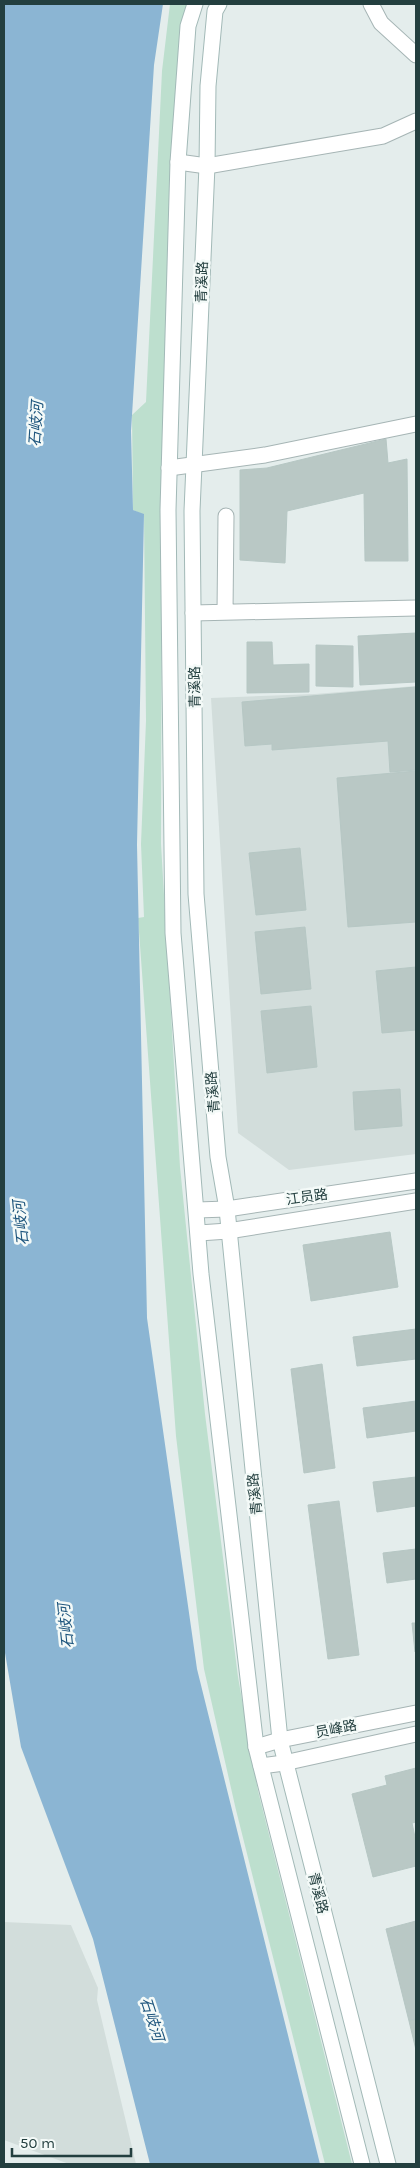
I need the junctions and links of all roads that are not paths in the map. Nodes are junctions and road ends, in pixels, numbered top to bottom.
1 (195, 4) edge
2 (219, 4) edge
3 (371, 4) edge
4 (416, 55) edge
5 (416, 121) edge
6 (178, 162) junction
7 (207, 166) junction
8 (416, 424) edge
9 (194, 466) junction
10 (169, 468) junction
11 (226, 516) dead end
12 (416, 608) edge
13 (225, 612) junction
14 (193, 613) junction
15 (416, 1181) edge
16 (416, 1201) edge
17 (227, 1209) junction
18 (197, 1210) junction
19 (228, 1231) junction
20 (199, 1233) junction
21 (416, 1713) edge
22 (416, 1734) edge
23 (280, 1740) junction
24 (256, 1747) junction
25 (284, 1763) junction
26 (261, 1766) junction
27 (362, 2164) edge
28 (388, 2164) edge

1 - 6 main road, 青溪路
2 - 7 main road, 青溪路
3 - 4 main road
5 - 7 main road
6 - 7 main road
6 - 10 main road, 青溪路
7 - 9 main road, 青溪路
8 - 9 main road
9 - 10 main road
9 - 14 main road, 青溪路
10 - 18 main road, 青溪路
11 - 13 main road
12 - 13 main road
13 - 14 main road
14 - 17 main road, 青溪路
15 - 17 main road, 江员路
16 - 19 main road, 江员路
17 - 18 main road, 江员路
17 - 19 main road, 青溪路
18 - 20 main road, 青溪路
19 - 20 main road, 江员路
19 - 23 main road, 青溪路
20 - 24 main road, 青溪路
21 - 23 main road, 员峰路
22 - 25 main road, 员峰路
23 - 24 main road, 员峰路
23 - 25 main road, 青溪路
24 - 26 main road, 青溪路
25 - 26 main road, 员峰路
25 - 28 main road, 青溪路
26 - 27 main road, 青溪路

